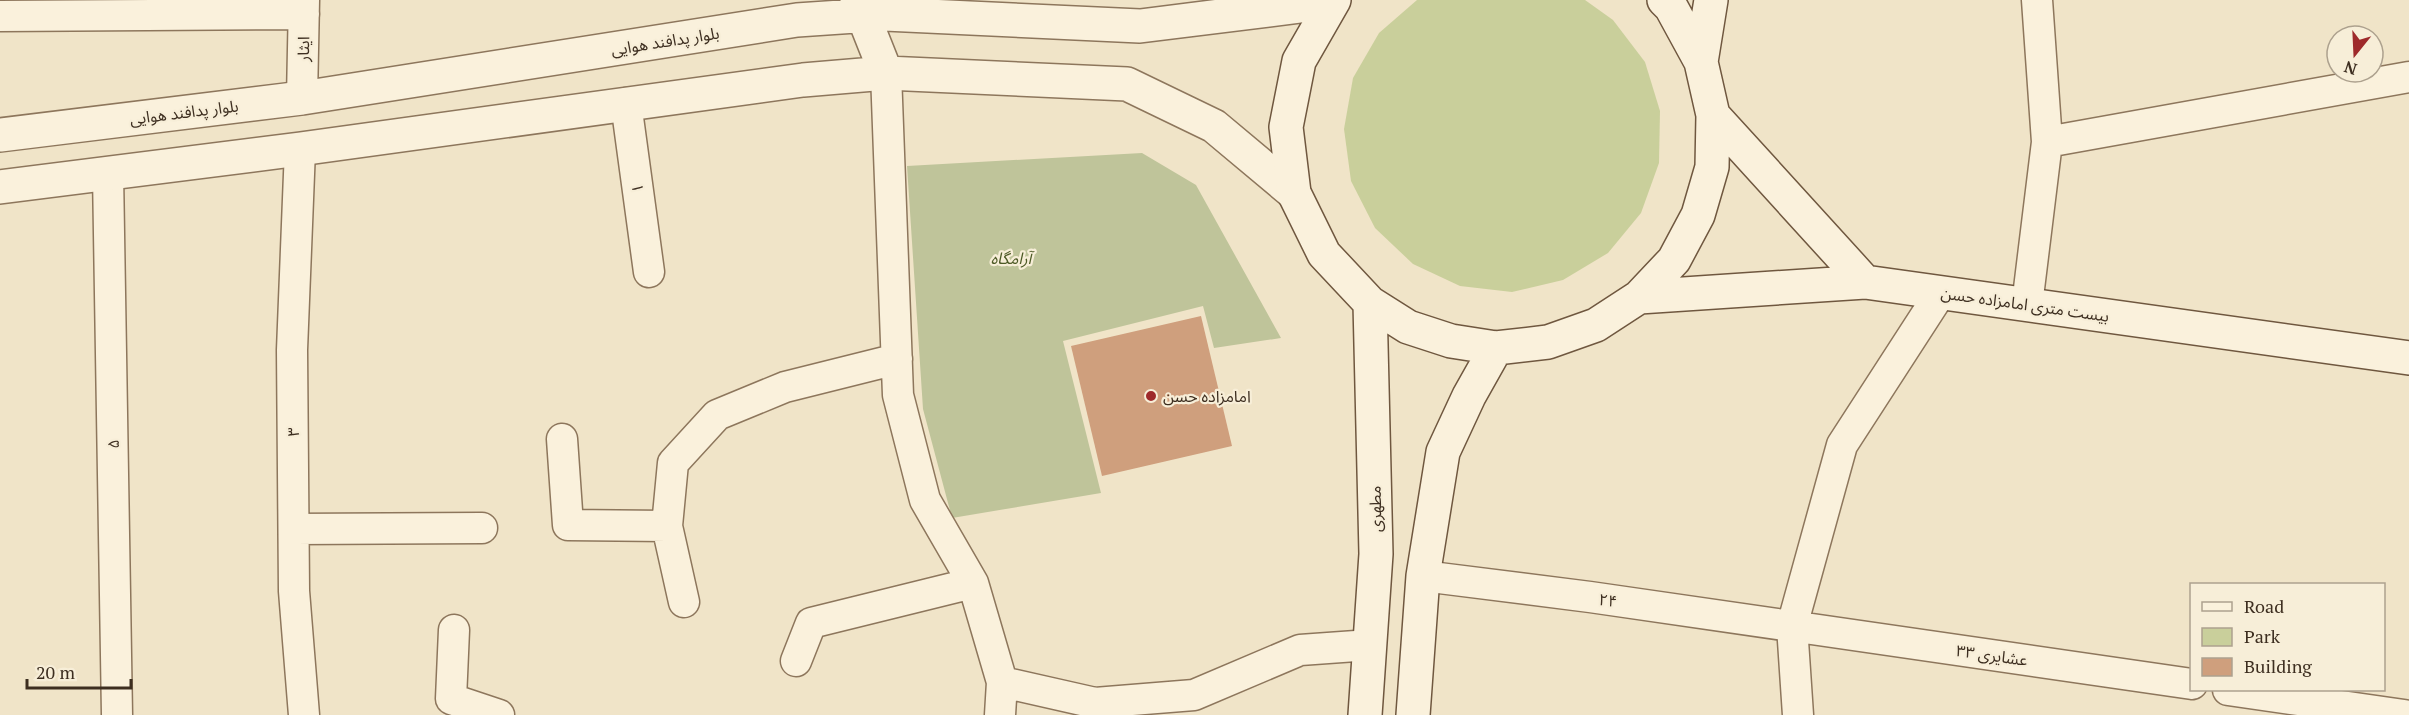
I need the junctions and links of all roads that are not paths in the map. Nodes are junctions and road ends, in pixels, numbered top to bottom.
1 (1664, 0) edge
2 (1711, 0) edge
3 (1333, 1) edge
4 (2044, 1) edge
5 (1238, 6) edge
6 (304, 7) edge
7 (860, 8) edge
8 (998, 10) edge
9 (0, 16) edge
10 (1701, 62) junction
11 (886, 73) junction
12 (2409, 77) edge
13 (302, 98) junction
14 (626, 103) junction
15 (1713, 115) junction
16 (0, 135) edge
17 (2047, 142) junction
18 (300, 149) junction
19 (108, 173) junction
20 (0, 187) edge
21 (1294, 193) junction
22 (649, 272) dead end
23 (1865, 282) junction
24 (1941, 292) junction
25 (1639, 297) junction
26 (1370, 303) junction
27 (2027, 305) junction
28 (1496, 348) junction
29 (2409, 358) edge
30 (897, 359) junction
31 (562, 439) dead end
32 (667, 526) junction
33 (482, 528) dead end
34 (294, 529) junction
35 (1423, 576) junction
36 (973, 582) junction
37 (684, 602) dead end
38 (1792, 626) junction
39 (454, 630) dead end
40 (1370, 645) junction
41 (796, 661) dead end
42 (1002, 682) junction
43 (2190, 684) edge
44 (2235, 691) edge
45 (117, 715) edge
46 (304, 715) edge
47 (499, 715) edge
48 (1000, 715) edge
49 (1365, 715) edge
50 (1413, 715) edge
51 (1798, 715) edge
52 (2404, 715) edge

1 - 10 main road
2 - 10 main road
3 - 5 main road, بلوار پدافند هوایی
3 - 21 main road
4 - 17 street
5 - 8 main road, بلوار پدافند هوایی
6 - 9 street
6 - 13 street, ایثار
7 - 8 main road, بلوار پدافند هوایی
7 - 11 main road
7 - 13 main road, بلوار پدافند هوایی
10 - 15 main road
11 - 14 main road
11 - 21 main road
11 - 30 street
12 - 17 street
13 - 16 main road, بلوار پدافند هوایی
14 - 18 main road
14 - 22 street, ۱
15 - 23 main road
15 - 25 main road
17 - 27 street
18 - 19 main road
18 - 34 street, ۳
19 - 20 main road
19 - 45 street, ۵
21 - 26 main road
23 - 24 main road, بیست متری امامزاده حسن
23 - 25 main road, بیست متری امامزاده حسن
24 - 27 main road, بیست متری امامزاده حسن
24 - 38 street
25 - 28 main road
26 - 28 main road
26 - 40 main road, مطهری
27 - 29 main road, بیست متری امامزاده حسن
28 - 35 main road
30 - 32 street
30 - 36 street
31 - 32 street
32 - 37 street
33 - 34 street
34 - 46 street, ۳
35 - 38 street, ۲۴
35 - 50 main road
36 - 41 street
36 - 42 street
38 - 43 street, عشایری ۳۳
38 - 51 street
39 - 47 street
40 - 42 street
40 - 49 main road, مطهری
42 - 48 street
44 - 52 street

